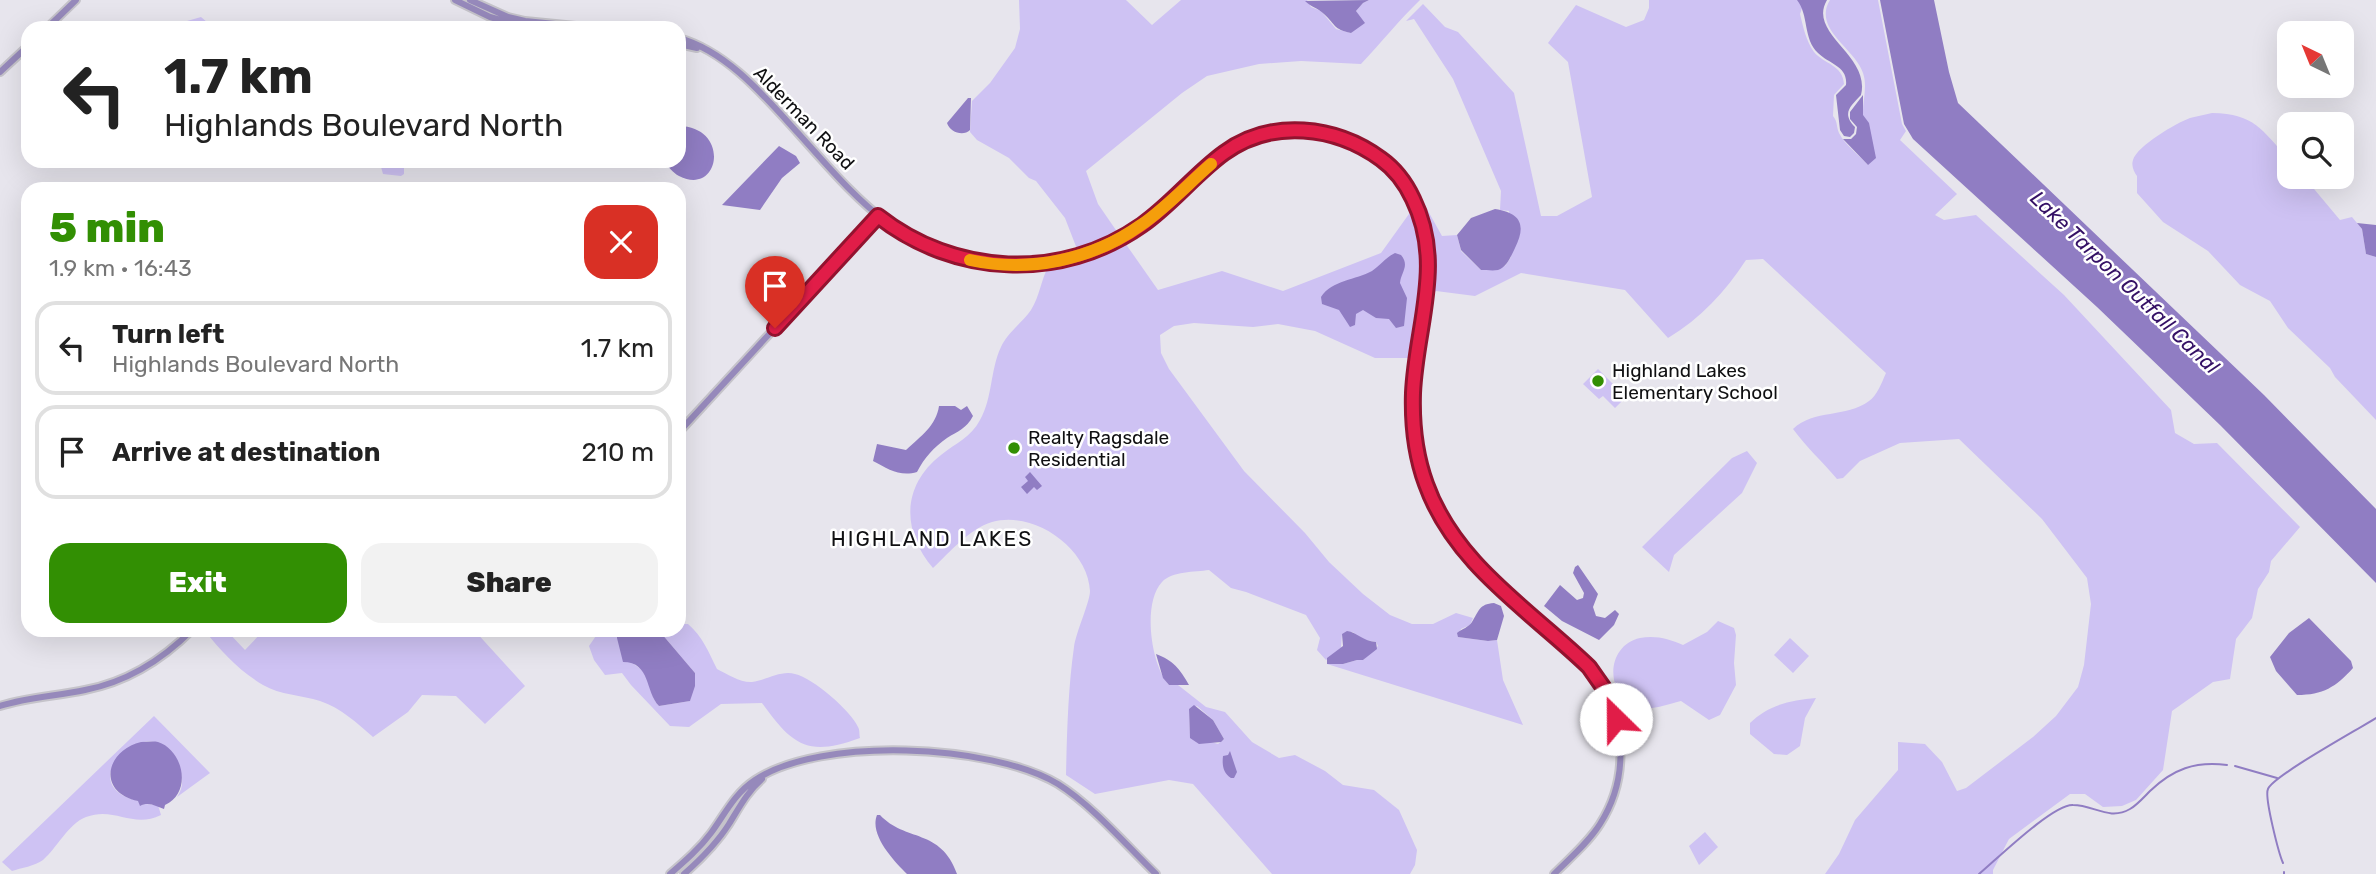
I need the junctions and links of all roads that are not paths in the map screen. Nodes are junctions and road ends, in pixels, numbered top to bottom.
1 (76, 0) edge
2 (455, 0) edge
3 (470, 0) edge
4 (54, 21) edge
5 (504, 21) edge
6 (525, 21) edge
7 (686, 41) edge
8 (686, 46) edge
9 (702, 49) junction
10 (21, 52) edge
11 (0, 72) edge
12 (878, 216) junction
13 (686, 424) edge
14 (183, 637) edge
15 (0, 706) edge
16 (772, 771) junction
17 (670, 874) edge
18 (684, 874) edge
19 (1156, 874) edge
20 (1554, 874) edge

1 - 4 street
2 - 5 street
3 - 6 street
7 - 9 street, Alderman Road
8 - 9 street, Alderman Road
9 - 12 street, Alderman Road
10 - 11 street
12 - 13 street
12 - 20 street, Alderman Road
14 - 15 street
16 - 17 street
16 - 18 street
16 - 19 street

